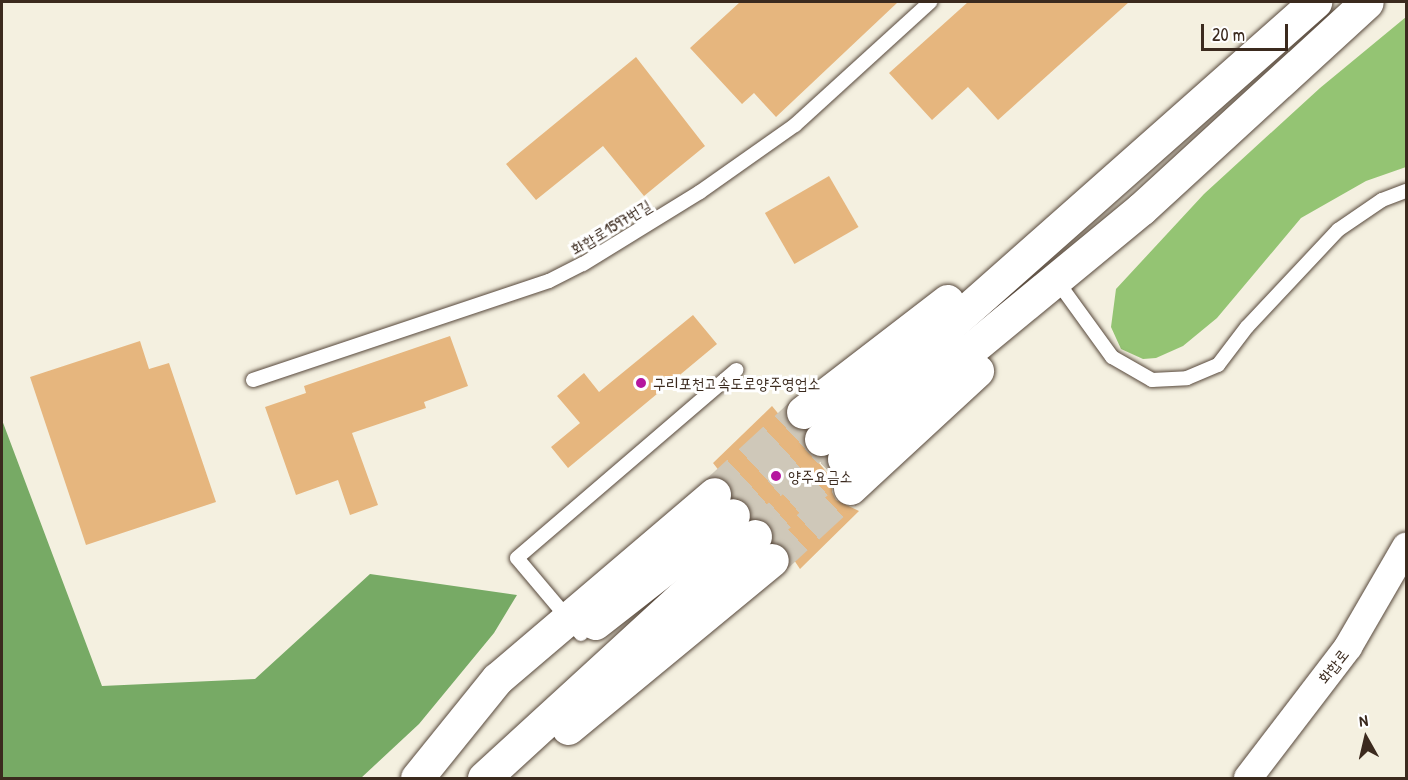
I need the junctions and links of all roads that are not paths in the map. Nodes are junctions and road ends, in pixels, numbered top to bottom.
1 (930, 2) edge
2 (1315, 2) edge
3 (1356, 12) edge
4 (1175, 127) junction
5 (1407, 191) edge
6 (1062, 289) junction
7 (736, 370) dead end
8 (253, 380) dead end
9 (803, 412) tunnel mouth
10 (744, 526) junction
11 (1407, 547) edge
12 (575, 627) junction
13 (418, 778) edge
14 (484, 778) edge
15 (503, 778) edge
16 (1248, 778) edge

1 - 8 lane, 화합로1597번길
2 - 4 highway
3 - 6 highway
4 - 6 highway
4 - 9 highway
5 - 6 lane
7 - 12 lane
10 - 12 highway
10 - 14 highway
10 - 15 highway
11 - 16 street, 화합로
12 - 13 highway

